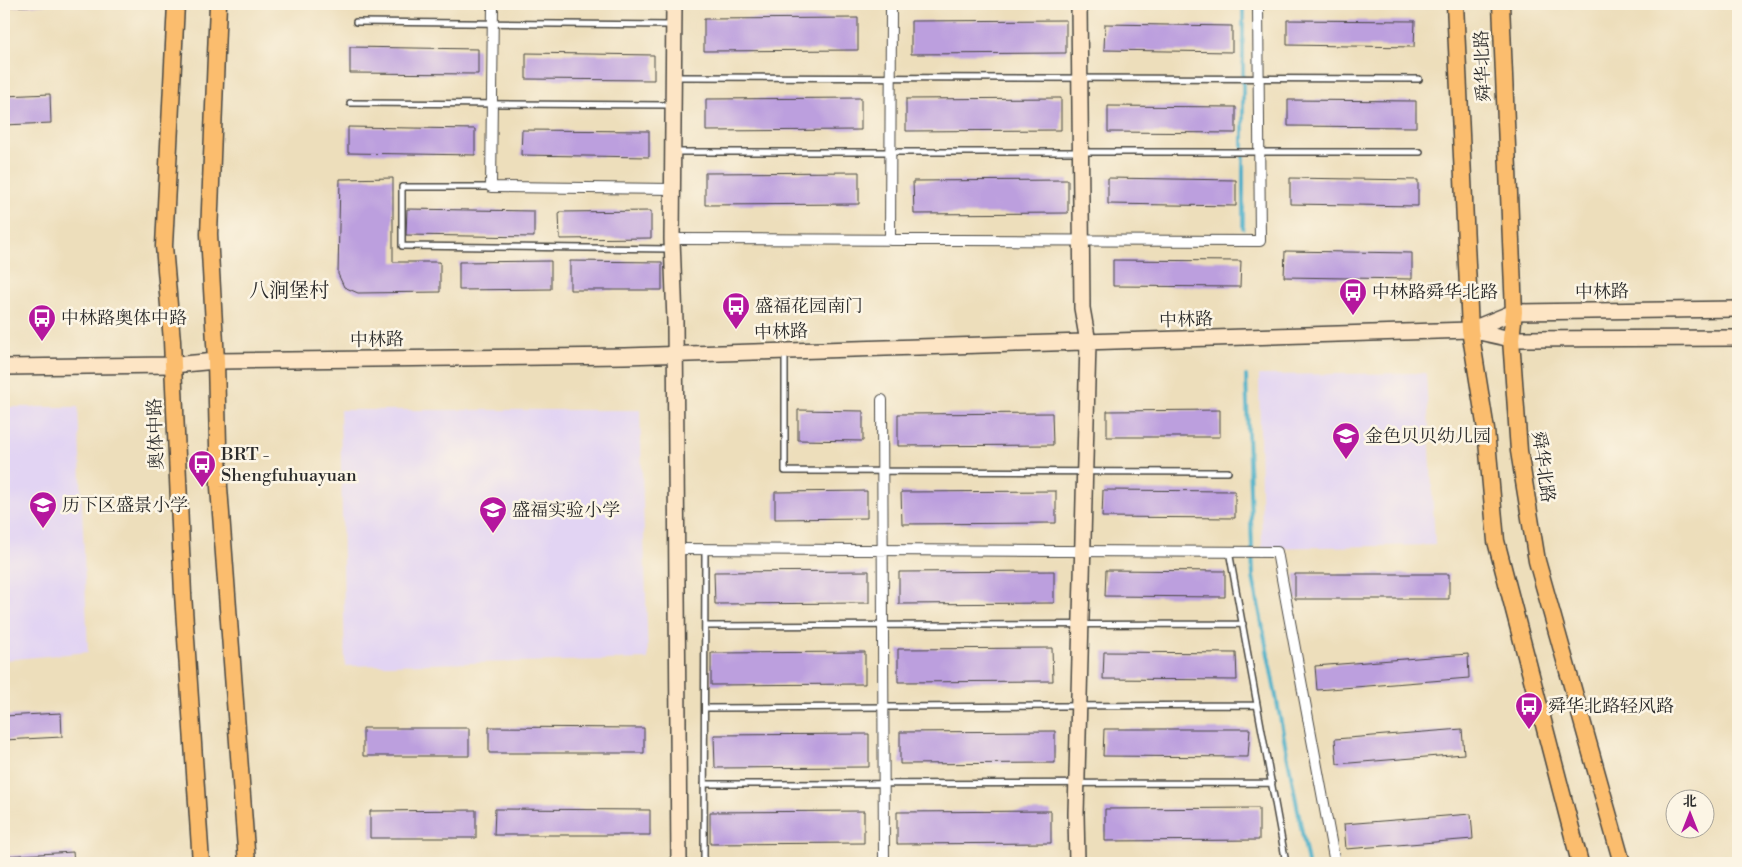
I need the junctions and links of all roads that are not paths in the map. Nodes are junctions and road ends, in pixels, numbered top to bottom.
1 (176, 4) edge
2 (218, 4) edge
3 (493, 4) edge
4 (674, 4) edge
5 (891, 4) edge
6 (1079, 4) edge
7 (1258, 4) edge
8 (1455, 4) edge
9 (1500, 4) edge
10 (356, 22) dead end
11 (493, 23) junction
12 (674, 25) junction
13 (673, 77) junction
14 (891, 77) junction
15 (1080, 78) junction
16 (1254, 78) junction
17 (1419, 79) dead end
18 (350, 103) dead end
19 (492, 104) junction
20 (673, 105) junction
21 (673, 152) junction
22 (891, 152) junction
23 (1080, 152) junction
24 (1254, 152) junction
25 (1420, 152) dead end
26 (491, 187) junction
27 (673, 189) junction
28 (890, 240) junction
29 (1081, 241) junction
30 (673, 244) junction
31 (1738, 309) edge
32 (1514, 312) junction
33 (1470, 330) junction
34 (1738, 338) edge
35 (1511, 339) junction
36 (1088, 342) junction
37 (785, 350) junction
38 (675, 354) junction
39 (216, 360) junction
40 (173, 365) junction
41 (4, 367) edge
42 (882, 400) dead end
43 (882, 471) junction
44 (1085, 472) junction
45 (1228, 472) dead end
46 (676, 549) junction
47 (706, 549) junction
48 (882, 550) junction
49 (1083, 550) junction
50 (1229, 550) junction
51 (1081, 624) junction
52 (1242, 624) junction
53 (883, 625) junction
54 (705, 626) junction
55 (1079, 704) junction
56 (1257, 705) junction
57 (883, 706) junction
58 (705, 708) junction
59 (1077, 783) junction
60 (1272, 783) junction
61 (704, 784) junction
62 (884, 784) junction
63 (201, 863) edge
64 (246, 863) edge
65 (679, 863) edge
66 (704, 863) edge
67 (884, 863) edge
68 (1078, 863) edge
69 (1286, 863) edge
70 (1335, 863) edge
71 (1580, 863) edge
72 (1622, 863) edge

1 - 40 main road, 奥体中路
2 - 39 main road
3 - 11 street
4 - 12 main road
5 - 14 street
6 - 15 main road
7 - 16 street
8 - 33 main road, 舜华北路
9 - 32 main road, 舜华北路
10 - 11 lane
11 - 12 lane
11 - 19 street
12 - 13 main road
13 - 14 lane
13 - 20 main road
14 - 15 lane
14 - 22 street
15 - 16 lane
15 - 23 main road
16 - 17 lane
16 - 24 street
18 - 19 lane
19 - 20 lane
19 - 26 street
20 - 21 main road
21 - 22 lane
21 - 27 main road
22 - 23 lane
22 - 28 street
23 - 24 lane
23 - 29 main road
24 - 25 lane
24 - 29 street
26 - 27 street
26 - 30 lane
27 - 30 main road
28 - 29 street
28 - 30 street
29 - 36 main road
30 - 38 main road
31 - 32 main road, 中林路
32 - 33 main road, 中林路
32 - 35 main road, 舜华北路
33 - 35 main road, 中林路
33 - 36 main road, 中林路
33 - 71 main road, 舜华北路
34 - 35 main road, 中林路
35 - 72 main road, 舜华北路
36 - 37 main road, 中林路
36 - 44 main road
37 - 38 main road, 中林路
37 - 43 lane
38 - 39 main road, 中林路
38 - 46 main road
39 - 40 main road, 中林路
39 - 64 main road
40 - 41 main road, 中林路
40 - 63 main road, 奥体中路
42 - 43 street
43 - 44 lane
43 - 48 street
44 - 45 lane
44 - 49 main road
46 - 47 street
46 - 65 main road
47 - 48 street
47 - 54 lane
48 - 49 street
48 - 53 street
49 - 50 street
49 - 51 main road
50 - 52 lane
50 - 70 street
51 - 52 lane
51 - 53 lane
51 - 55 main road
52 - 56 lane
53 - 54 lane
53 - 57 street
54 - 58 lane
55 - 56 lane
55 - 57 lane
55 - 59 main road
56 - 60 lane
57 - 58 lane
57 - 62 street
58 - 61 lane
59 - 60 lane
59 - 62 lane
59 - 68 main road
60 - 69 lane
61 - 62 lane
61 - 66 lane
62 - 67 street

